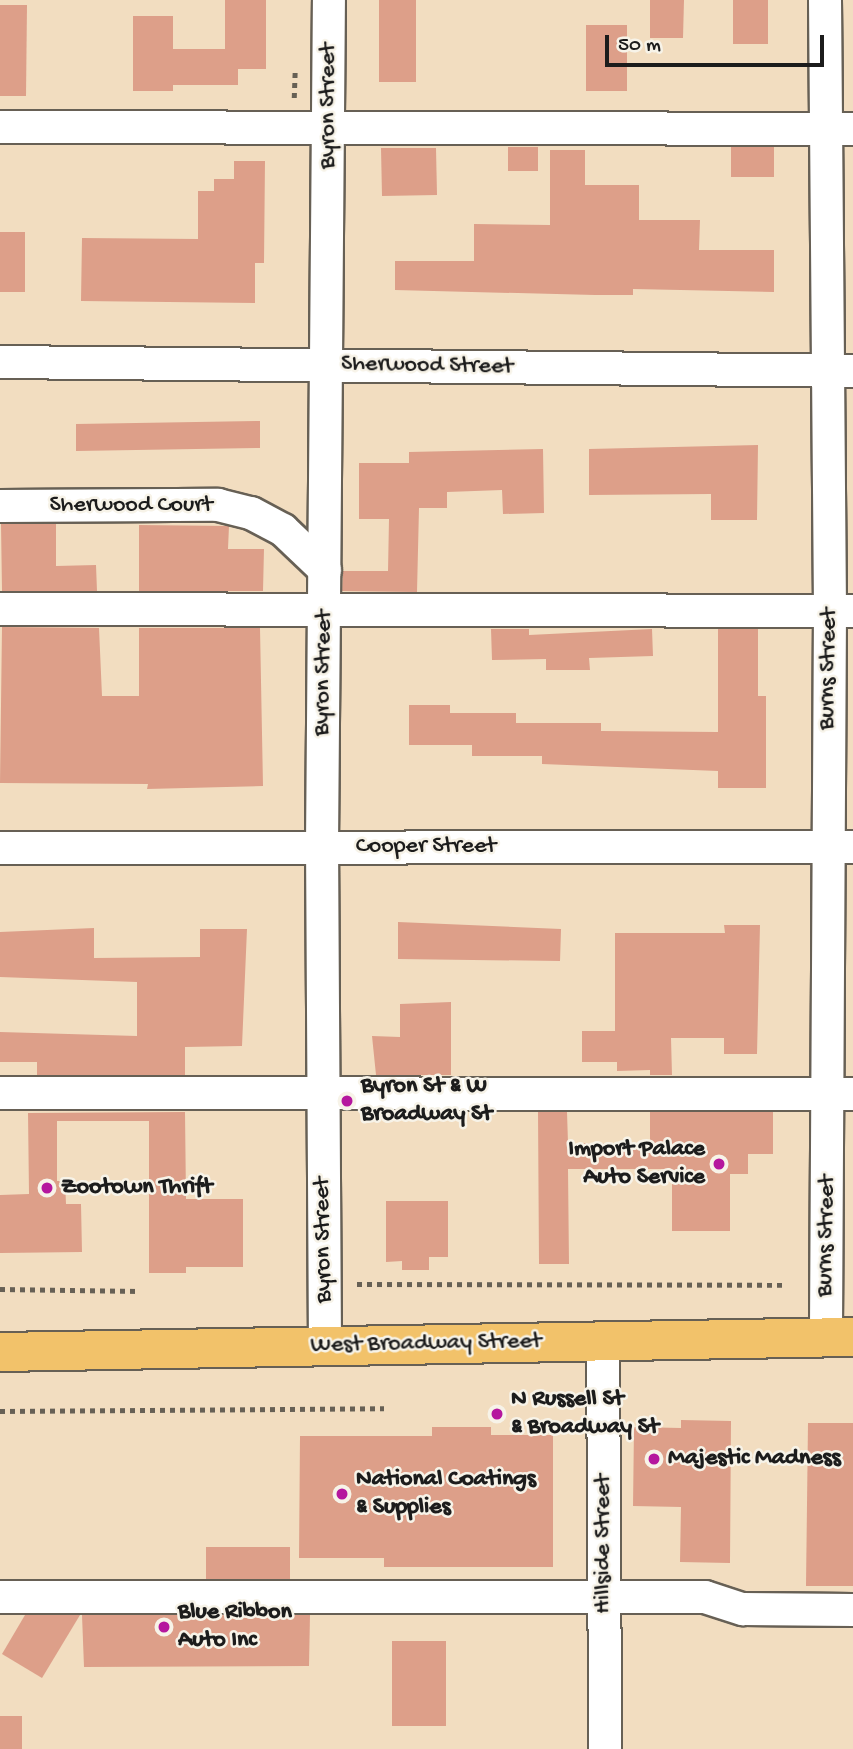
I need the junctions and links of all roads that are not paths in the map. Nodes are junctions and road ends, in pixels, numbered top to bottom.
1 (329, 0) edge
2 (825, 0) edge
3 (0, 127) edge
4 (329, 129) junction
5 (839, 129) edge
6 (0, 362) edge
7 (329, 365) junction
8 (841, 371) edge
9 (0, 506) edge
10 (325, 570) junction
11 (0, 609) edge
12 (324, 609) junction
13 (841, 611) edge
14 (322, 846) junction
15 (839, 847) edge
16 (0, 848) edge
17 (0, 1093) edge
18 (322, 1094) junction
19 (840, 1094) edge
20 (839, 1337) edge
21 (603, 1339) junction
22 (325, 1346) junction
23 (0, 1352) edge
24 (605, 1596) junction
25 (0, 1597) edge
26 (853, 1610) edge
27 (605, 1749) edge

1 - 4 street, Byron Street
2 - 5 street, Burns Street
3 - 4 street
4 - 5 street
4 - 7 street, Byron Street
5 - 8 street, Burns Street
6 - 7 street, Sherwood Street
7 - 8 street, Sherwood Street
7 - 10 street, Byron Street
8 - 13 street, Burns Street
9 - 10 street, Sherwood Court
10 - 12 street, Byron Street
11 - 12 street
12 - 13 street
12 - 14 street, Byron Street
13 - 15 street, Burns Street
14 - 15 street, Cooper Street
14 - 16 street, Cooper Street
14 - 18 street, Byron Street
15 - 19 street, Burns Street
17 - 18 street
18 - 19 street
18 - 22 street, Byron Street
19 - 20 street, Burns Street
20 - 21 main road, West Broadway Street
21 - 22 main road, West Broadway Street
21 - 24 street, Hillside Street
22 - 23 main road, West Broadway Street
24 - 25 street
24 - 26 street
24 - 27 street, Hillside Street

